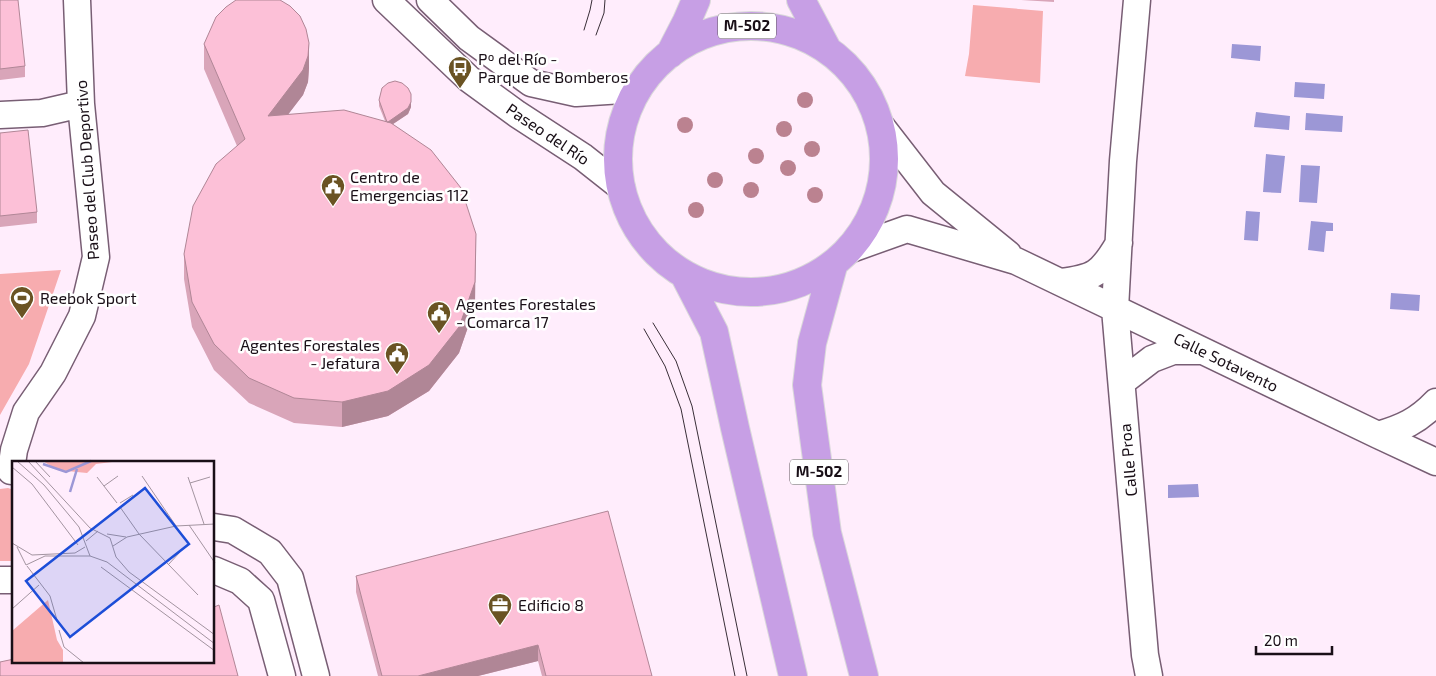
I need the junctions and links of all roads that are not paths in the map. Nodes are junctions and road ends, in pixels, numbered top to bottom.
1 (77, 0) edge
2 (386, 0) edge
3 (430, 0) edge
4 (696, 0) edge
5 (801, 0) edge
6 (1137, 0) edge
7 (826, 49) junction
8 (670, 54) junction
9 (638, 89) junction
10 (81, 104) junction
11 (0, 115) edge
12 (881, 126) junction
13 (621, 187) junction
14 (1119, 243) junction
15 (842, 257) junction
16 (1016, 261) junction
17 (684, 274) junction
18 (1060, 282) junction
19 (1115, 310) junction
20 (1204, 352) junction
21 (1122, 382) junction
22 (1436, 402) edge
23 (1378, 435) junction
24 (1436, 462) edge
25 (8, 471) edge
26 (215, 527) edge
27 (215, 570) edge
28 (282, 676) edge
29 (316, 676) edge
30 (793, 676) edge
31 (864, 676) edge
32 (1149, 676) edge

1 - 10 street, Paseo del Club Deportivo
2 - 13 street, Paseo del Río
3 - 9 street, Paseo del Río
4 - 8 highway, M-502
5 - 7 highway, M-502
6 - 14 street, Calle Proa
7 - 8 highway, M-502
7 - 12 highway, M-502
8 - 9 highway, M-502
9 - 13 highway, M-502
10 - 11 street, Paseo del Club Deportivo
10 - 25 street, Paseo del Club Deportivo
12 - 15 highway, M-502
12 - 16 street, Calle Sotavento
13 - 17 highway, M-502
14 - 18 street
14 - 19 street, Calle Proa
15 - 16 street, Calle Sotavento
15 - 17 highway, M-502
15 - 31 highway, M-502
16 - 18 street, Calle Sotavento
17 - 30 highway, M-502
18 - 19 street, Calle Sotavento
19 - 20 street, Calle Sotavento
19 - 21 street, Calle Proa
20 - 21 street
20 - 23 street, Calle Sotavento
21 - 32 street, Calle Proa
22 - 23 street
23 - 24 street, Calle Sotavento
26 - 29 street
27 - 28 street

